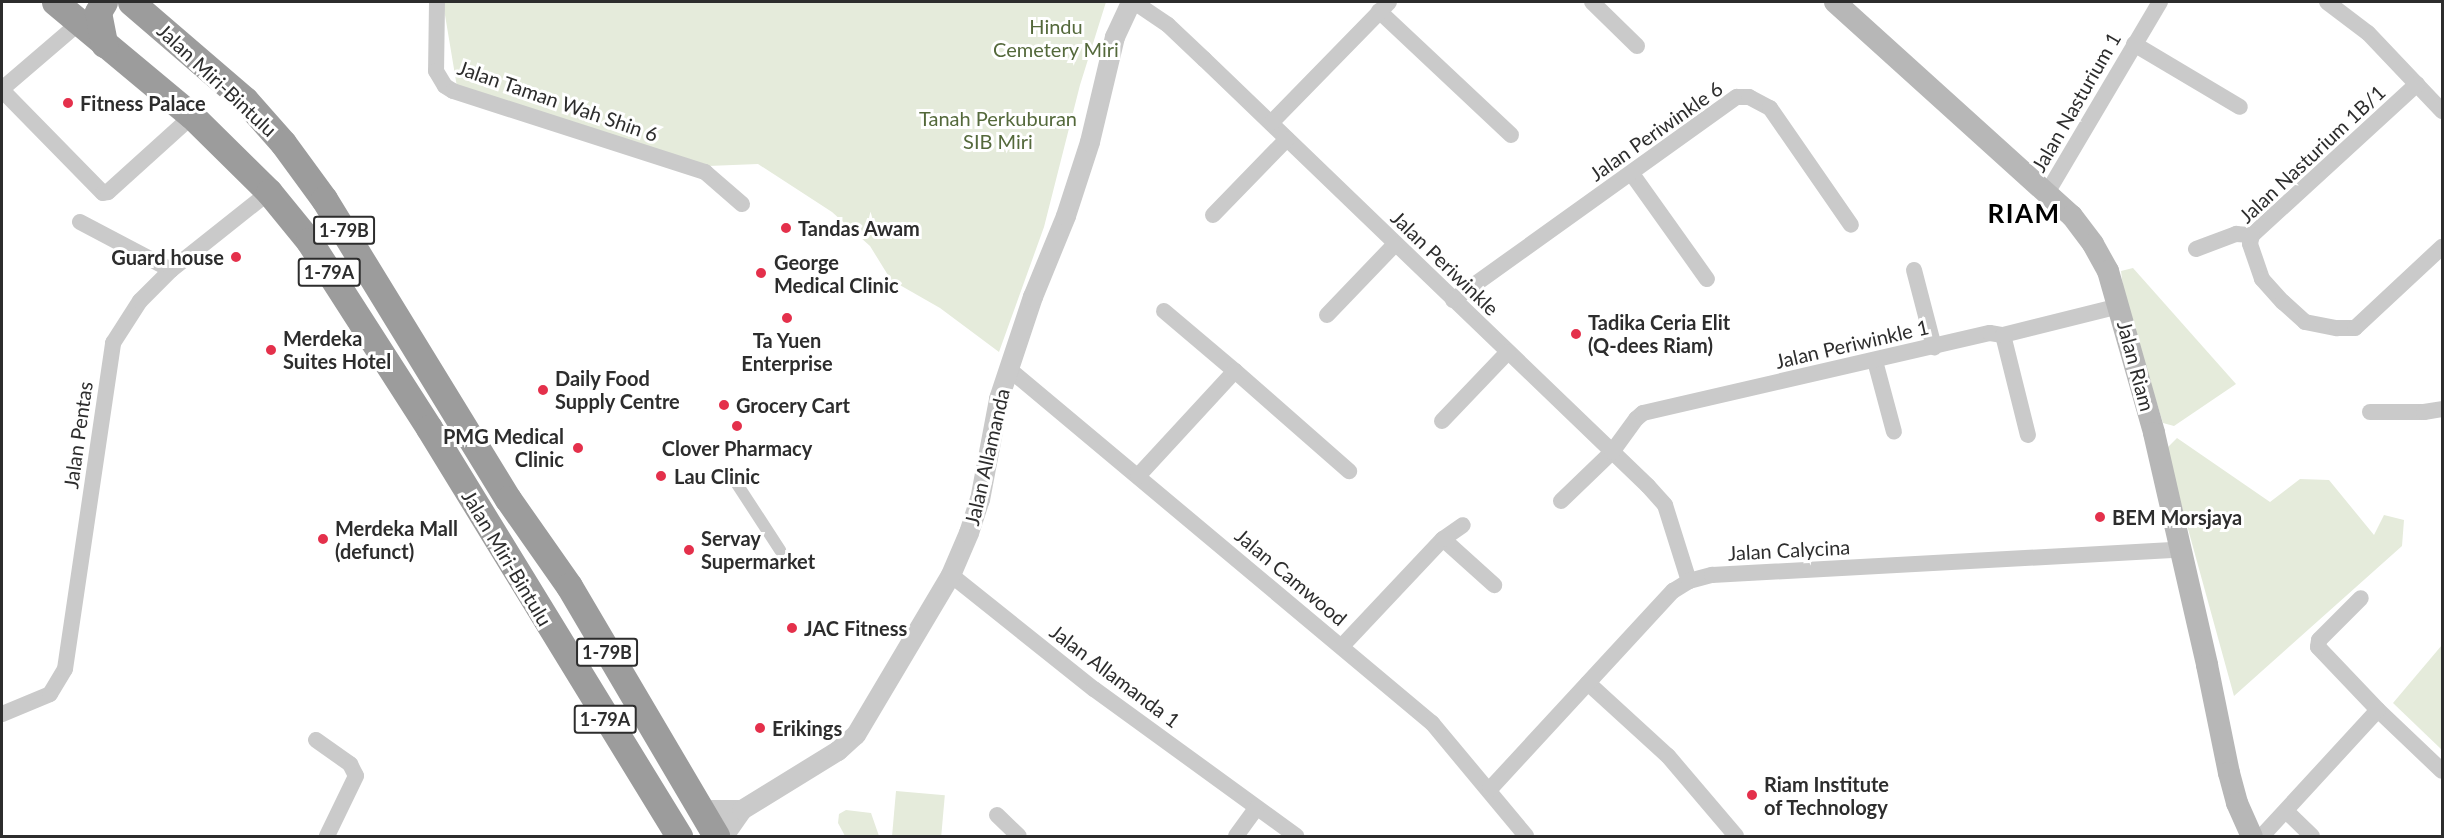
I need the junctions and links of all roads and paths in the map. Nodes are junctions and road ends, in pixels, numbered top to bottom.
1 (104, 2) edge
2 (131, 2) edge
3 (437, 2) edge
4 (1133, 2) edge
5 (1592, 2) edge
6 (1835, 2) edge
7 (2160, 2) edge
8 (2327, 2) edge
9 (1384, 7) edge
10 (67, 8) edge
11 (105, 44) junction
12 (2134, 44) junction
13 (1637, 46) dead end
14 (2417, 84) junction
15 (2, 89) edge
16 (2240, 107) dead end
17 (2442, 111) edge
18 (192, 116) junction
19 (1271, 123) junction
20 (1511, 135) dead end
21 (1287, 139) junction
22 (1632, 174) junction
23 (269, 192) junction
24 (2047, 193) junction
25 (742, 204) dead end
26 (1212, 215) dead end
27 (80, 222) dead end
28 (1851, 225) dead end
29 (2252, 235) junction
30 (1395, 244) junction
31 (2442, 247) edge
32 (2196, 249) dead end
33 (171, 270) junction
34 (1914, 270) dead end
35 (1707, 279) dead end
36 (1453, 300) junction
37 (2119, 306) junction
38 (1164, 311) dead end
39 (1327, 315) dead end
40 (2003, 335) junction
41 (1934, 347) junction
42 (1508, 352) junction
43 (1875, 362) junction
44 (1009, 369) junction
45 (1235, 371) junction
46 (2442, 409) edge
47 (2370, 411) dead end
48 (1442, 421) dead end
49 (1893, 432) dead end
50 (2028, 435) dead end
51 (1612, 452) junction
52 (1349, 471) dead end
53 (1138, 476) junction
54 (737, 484) dead end
55 (508, 499) junction
56 (1561, 501) dead end
57 (1463, 525) dead end
58 (1443, 539) junction
59 (780, 549) dead end
60 (2181, 550) junction
61 (951, 575) junction
62 (1689, 581) junction
63 (1494, 585) dead end
64 (2361, 598) dead end
65 (533, 601) junction
66 (1342, 646) junction
67 (1588, 683) junction
68 (2379, 710) junction
69 (2, 714) edge
70 (316, 740) dead end
71 (2442, 771) edge
72 (1490, 789) junction
73 (1256, 808) junction
74 (698, 810) junction
75 (742, 810) junction
76 (2286, 811) junction
77 (997, 815) dead end
78 (327, 837) edge
79 (679, 837) edge
80 (716, 837) edge
81 (724, 837) edge
82 (1019, 837) edge
83 (1236, 837) edge
84 (1296, 837) edge
85 (1526, 837) edge
86 (1736, 837) edge
87 (2252, 837) edge
88 (2262, 837) edge
89 (2312, 837) edge

1 - 11 highway
2 - 55 highway, Jalan Miri-Bintulu / 1-79B
3 - 25 street, Jalan Taman Wah Shin 6
4 - 19 street, Jalan Periwinkle
4 - 44 street, Jalan Allamanda
5 - 13 street
6 - 24 main road, Jalan Riam
7 - 12 street, Jalan Nasturium 1
8 - 14 street
9 - 19 street
9 - 20 street
10 - 11 highway, Jalan Miri-Bintulu / 1-79A
10 - 15 street
11 - 18 highway, Jalan Miri-Bintulu / 1-79A
12 - 16 street
12 - 24 street, Jalan Nasturium 1
14 - 17 street
14 - 29 street, Jalan Nasturium 1B/1
15 - 18 street
18 - 23 highway, Jalan Miri-Bintulu / 1-79A
19 - 21 street, Jalan Periwinkle
21 - 26 street
21 - 30 street, Jalan Periwinkle
22 - 28 street, Jalan Periwinkle 6
22 - 35 street
22 - 36 street, Jalan Periwinkle 6
23 - 33 street, Jalan Pentas
23 - 65 highway, Jalan Miri-Bintulu / 1-79A
24 - 37 main road, Jalan Riam
27 - 33 street
29 - 31 street, Jalan Nasturium 1B/1
29 - 32 street
30 - 36 street, Jalan Periwinkle
30 - 39 street
33 - 69 street, Jalan Pentas
34 - 41 street
36 - 42 street, Jalan Periwinkle
37 - 40 street, Jalan Periwinkle 1
37 - 60 main road, Jalan Riam
38 - 45 street
40 - 41 street, Jalan Periwinkle 1
40 - 50 street
41 - 43 street, Jalan Periwinkle 1
42 - 48 street
42 - 51 street, Jalan Periwinkle
43 - 49 street
43 - 51 street, Jalan Periwinkle 1
44 - 53 street, Jalan Camwood
44 - 61 street, Jalan Allamanda
45 - 52 street
45 - 53 street
46 - 47 street
51 - 56 street, Jalan Periwinkle 1
51 - 62 street, Jalan Periwinkle
53 - 66 street, Jalan Camwood
54 - 59 street
55 - 65 highway
55 - 74 highway, Jalan Miri-Bintulu / 1-79B
57 - 58 street
58 - 63 street
58 - 66 street
60 - 62 street, Jalan Calycina
60 - 87 main road, Jalan Riam
61 - 73 street, Jalan Allamanda 1
61 - 75 street, Jalan Allamanda
62 - 67 street, Jalan Calycina
64 - 68 street
65 - 79 highway, Jalan Miri-Bintulu / 1-79A
66 - 72 street, Jalan Camwood
67 - 72 street, Jalan Calycina
67 - 86 street
68 - 71 street
68 - 76 street
70 - 78 street
72 - 85 street, Jalan Camwood
73 - 83 street
73 - 84 street, Jalan Allamanda 1
74 - 75 street
74 - 80 highway, Jalan Miri-Bintulu / 1-79B
75 - 81 street, Jalan Allamanda
76 - 88 street
76 - 89 street
77 - 82 street

